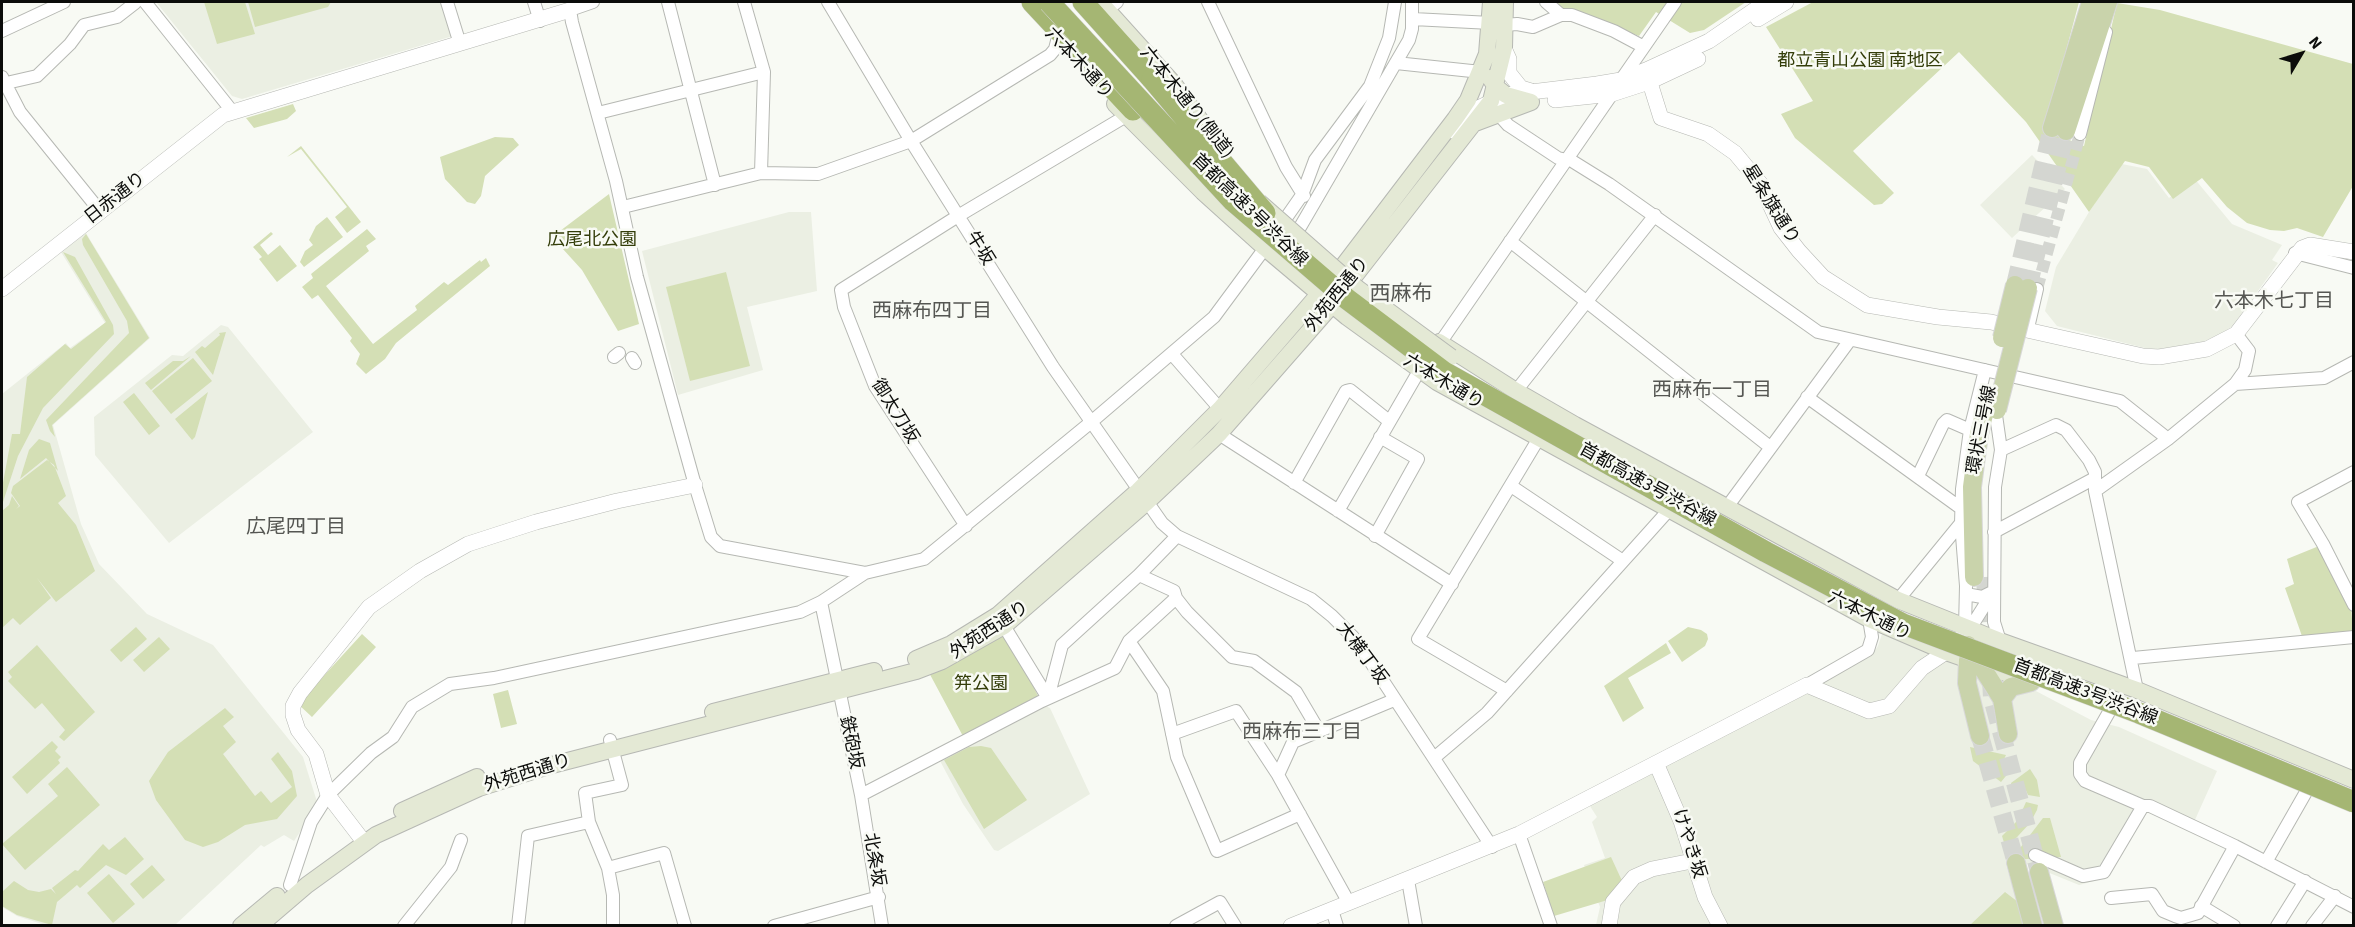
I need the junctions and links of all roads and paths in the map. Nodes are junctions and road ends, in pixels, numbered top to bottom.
1 (64, 2) edge
2 (140, 2) edge
3 (447, 2) edge
4 (534, 2) edge
5 (593, 2) edge
6 (668, 2) edge
7 (744, 2) edge
8 (828, 2) edge
9 (1021, 2) edge
10 (1032, 2) edge
11 (1041, 2) edge
12 (1049, 2) edge
13 (1069, 2) edge
14 (1083, 2) edge
15 (1208, 2) edge
16 (1395, 2) edge
17 (1412, 2) edge
18 (1491, 2) edge
19 (1505, 2) edge
20 (1546, 2) edge
21 (1675, 2) edge
22 (1766, 2) edge
23 (1786, 2) edge
24 (2091, 2) edge
25 (2110, 2) edge
26 (1108, 4) edge
27 (570, 10) junction
28 (1561, 15) junction
29 (1413, 19) junction
30 (540, 21) junction
31 (1498, 24) junction
32 (2, 31) edge
33 (1057, 41) junction
34 (460, 44) junction
35 (1644, 47) junction
36 (1504, 48) junction
37 (1487, 54) junction
38 (1388, 68) junction
39 (764, 72) junction
40 (1481, 72) junction
41 (1648, 76) junction
42 (1621, 80) junction
43 (3, 81) edge
44 (690, 90) junction
45 (1497, 94) junction
46 (1612, 94) junction
47 (1531, 97) junction
48 (232, 111) junction
49 (597, 113) junction
50 (1126, 116) junction
51 (1474, 124) junction
52 (911, 141) junction
53 (1433, 149) junction
54 (1566, 160) junction
55 (761, 173) junction
56 (1215, 182) junction
57 (715, 185) junction
58 (1302, 195) junction
59 (1314, 203) junction
60 (623, 207) junction
61 (100, 211) junction
62 (1265, 213) junction
63 (1655, 215) junction
64 (958, 216) junction
65 (1292, 224) junction
66 (1510, 241) junction
67 (1265, 248) junction
68 (2354, 252) edge
69 (2295, 254) junction
70 (2354, 268) edge
71 (1337, 285) junction
72 (2027, 287) joint
73 (2, 290) edge
74 (1585, 300) junction
75 (2028, 328) junction
76 (2236, 334) junction
77 (1850, 340) junction
78 (1440, 343) junction
79 (1172, 354) junction
80 (2354, 362) edge
81 (1985, 370) junction
82 (1419, 371) junction
83 (2235, 384) junction
84 (1516, 391) junction
85 (1807, 397) junction
86 (1220, 409) junction
87 (1991, 411) junction
88 (1389, 421) junction
89 (1090, 423) junction
90 (1575, 424) junction
91 (1517, 426) junction
92 (1970, 430) junction
93 (1219, 434) junction
94 (1380, 437) junction
95 (1539, 438) junction
96 (2168, 439) junction
97 (1770, 447) junction
98 (2001, 450) junction
99 (2354, 472) edge
100 (1918, 476) junction
101 (1294, 483) junction
102 (2095, 484) junction
103 (695, 485) junction
104 (1511, 486) junction
105 (1142, 496) junction
106 (1727, 507) junction
107 (1962, 509) junction
108 (1338, 511) junction
109 (1668, 511) junction
110 (1961, 523) junction
111 (966, 526) junction
112 (1994, 532) junction
113 (1177, 536) junction
114 (1375, 536) junction
115 (1623, 561) junction
116 (865, 573) junction
117 (1139, 575) junction
118 (1452, 584) junction
119 (1980, 585) junction
120 (1176, 598) junction
121 (1898, 600) junction
122 (821, 602) junction
123 (2354, 605) edge
124 (1988, 613) junction
125 (1869, 619) junction
126 (1004, 626) junction
127 (2354, 638) edge
128 (1129, 641) junction
129 (1968, 641) junction
130 (2000, 641) junction
131 (1946, 652) junction
132 (2133, 657) junction
133 (2031, 682) junction
134 (1807, 685) junction
135 (838, 686) junction
136 (2138, 690) junction
137 (1507, 691) junction
138 (1048, 698) junction
139 (1394, 700) junction
140 (2003, 703) junction
141 (2109, 712) junction
142 (1319, 731) junction
143 (1172, 734) junction
144 (2006, 735) dead end
145 (1982, 737) joint
146 (611, 745) junction
147 (1434, 758) junction
148 (1656, 763) junction
149 (1278, 775) junction
150 (2354, 780) edge
151 (2354, 789) edge
152 (2306, 792) junction
153 (328, 795) junction
154 (861, 795) junction
155 (2354, 802) edge
156 (2143, 806) junction
157 (2354, 812) edge
158 (1300, 814) junction
159 (589, 822) junction
160 (1518, 834) junction
161 (361, 838) junction
162 (461, 840) dead end
163 (1492, 846) junction
164 (2235, 846) junction
165 (1692, 861) junction
166 (2266, 862) junction
167 (2034, 867) junction
168 (608, 868) junction
169 (1408, 880) junction
170 (2305, 881) junction
171 (290, 885) junction
172 (2335, 896) junction
173 (879, 897) junction
174 (2111, 898) dead end
175 (1349, 903) junction
176 (2201, 906) junction
177 (2354, 907) edge
178 (1332, 910) junction
179 (241, 926) edge
180 (259, 926) edge
181 (404, 926) edge
182 (518, 926) edge
183 (613, 926) edge
184 (686, 926) edge
185 (774, 926) edge
186 (882, 926) edge
187 (1176, 926) edge
188 (1235, 926) edge
189 (1292, 926) edge
190 (1337, 926) edge
191 (1416, 926) edge
192 (1551, 926) edge
193 (1609, 926) edge
194 (1720, 926) edge
195 (2033, 926) edge
196 (2043, 926) edge
197 (2054, 926) edge
198 (2065, 926) edge
199 (2234, 926) edge
200 (2277, 926) edge
201 (2312, 926) edge

1 - 32 street
2 - 43 street
2 - 48 street
3 - 34 street
4 - 30 street
5 - 27 street
6 - 44 street
7 - 39 street
8 - 52 street, 牛坂
9 - 33 main road, 六本木通り
10 - 56 highway, bridge
11 - 91 main road, 六本木通り, bridge
12 - 56 highway, 首都高速3号渋谷線, bridge
13 - 62 highway, 首都高速3号渋谷線, bridge
13 - 84 main road, bridge
14 - 62 highway, bridge
15 - 58 street
16 - 38 street
17 - 29 street
18 - 31 main road, 外苑西通り
19 - 31 main road, 外苑西通り
20 - 28 street
21 - 35 street
22 - 41 street
23 - 41 street
24 - 25 main road
26 - 65 main road, 六本木通り(側道)
27 - 30 street, 日赤通り
27 - 49 street
28 - 31 street
28 - 35 street
29 - 31 street
29 - 38 street
30 - 34 street, 日赤通り
31 - 36 main road, 外苑西通り
31 - 37 main road, 外苑西通り
33 - 50 main road, 六本木通り
33 - 52 street
34 - 48 street, 日赤通り
35 - 41 street
35 - 42 street
36 - 45 main road, 外苑西通り
36 - 47 street
37 - 40 main road, 外苑西通り
37 - 45 main road
38 - 40 street
38 - 58 street
38 - 59 street
39 - 44 street
39 - 55 street
40 - 53 main road, 外苑西通り
41 - 42 street
41 - 46 street
41 - 75 street, 星条旗通り
42 - 46 street
42 - 47 street
43 - 61 street
44 - 49 street
44 - 57 street
45 - 47 main road
45 - 51 main road, 外苑西通り
45 - 53 street
46 - 47 street
46 - 54 street
47 - 51 main road
48 - 61 street, 日赤通り
49 - 60 street
50 - 64 street
50 - 67 main road, 六本木通り
51 - 54 street
51 - 71 main road, 外苑西通り
52 - 55 street
52 - 64 street, 牛坂
53 - 71 main road, 外苑西通り
54 - 63 street
54 - 66 street
55 - 57 street
56 - 155 highway, 首都高速3号渋谷線, bridge
57 - 60 street
58 - 59 street
58 - 65 street
59 - 65 street
60 - 103 street
61 - 73 street, 日赤通り
62 - 151 highway, 首都高速3号渋谷線, bridge
63 - 74 street
63 - 77 street
64 - 89 street, 牛坂
64 - 111 street, 御太刀坂
65 - 71 main road, 六本木通り
66 - 74 street
66 - 78 street
67 - 71 main road, 六本木通り
67 - 79 street
68 - 69 street
69 - 70 street
69 - 76 street
71 - 78 main road, 六本木通り
71 - 82 main road, 六本木通り
71 - 86 main road, 外苑西通り
71 - 93 main road, 外苑西通り
72 - 75 street
72 - 87 main road, 環状三号線, bridge
74 - 84 street
74 - 97 street
75 - 76 street
76 - 83 street
77 - 81 street
77 - 85 street
78 - 84 main road, 六本木通り
79 - 86 street
79 - 89 street
80 - 83 street
81 - 92 street
81 - 96 street
82 - 88 street
82 - 91 main road, 六本木通り
83 - 96 street
84 - 90 main road, 六本木通り
85 - 97 street
85 - 100 street
86 - 105 main road, 外苑西通り
87 - 92 street
87 - 98 street
87 - 119 main road, 環状三号線
88 - 94 street
88 - 101 street
89 - 105 street, 牛坂
89 - 111 street
90 - 106 main road, 六本木通り
90 - 129 main road
91 - 95 main road, 六本木通り
92 - 100 street
92 - 107 street
93 - 101 street
93 - 105 main road, 外苑西通り
94 - 108 street
94 - 114 street
95 - 104 street
95 - 109 main road, 六本木通り
96 - 102 street
97 - 106 street
98 - 102 street
98 - 112 street
99 - 123 street
100 - 107 street
101 - 108 street
102 - 112 street
102 - 132 street
103 - 116 street
103 - 153 street
104 - 115 street
104 - 118 street
105 - 113 street, 大横丁坂
105 - 126 main road, 外苑西通り
105 - 135 main road, 外苑西通り
106 - 121 main road, 六本木通り
107 - 110 street
108 - 114 street
109 - 115 street
109 - 125 main road, 六本木通り
110 - 119 street
110 - 121 street
111 - 116 street
112 - 119 street
113 - 117 street
113 - 139 street, 大横丁坂
114 - 118 street
115 - 137 street
116 - 122 street
117 - 120 street
117 - 138 street
118 - 137 street
119 - 124 street
119 - 129 street
120 - 128 street
120 - 142 street
121 - 129 main road, 六本木通り
122 - 135 street, 鉄砲坂
122 - 153 street
124 - 129 street
124 - 130 street
125 - 131 main road, 六本木通り
125 - 134 street
126 - 135 main road, 外苑西通り
126 - 138 street
127 - 132 street
128 - 138 street
128 - 143 street
129 - 130 main road
129 - 130 main road
129 - 131 main road, 六本木通り
129 - 133 main road
129 - 140 main road
129 - 145 street
129 - 145 main road
130 - 136 main road
131 - 134 street
132 - 136 street
133 - 140 main road
133 - 141 main road
134 - 148 street
135 - 146 main road, 外苑西通り
135 - 154 street, 鉄砲坂
136 - 150 main road
137 - 147 street
138 - 154 street
139 - 142 street
139 - 147 street, 大横丁坂
140 - 144 main road
141 - 152 main road
141 - 156 street
142 - 149 street
143 - 149 street
143 - 158 street
146 - 159 street
146 - 161 main road, 外苑西通り
147 - 163 street, 大横丁坂
148 - 160 street
148 - 165 street, けやき坂
149 - 158 street
152 - 157 main road
152 - 166 street
153 - 161 street
153 - 171 street
154 - 173 street, 北条坂
156 - 164 street
156 - 167 street
158 - 175 street
159 - 168 street
159 - 182 street
160 - 163 street
160 - 192 street
161 - 171 main road, 外苑西通り
161 - 180 main road, 外苑西通り
162 - 181 street
163 - 169 street
164 - 166 street
164 - 176 street
165 - 193 street
165 - 194 street, けやき坂
166 - 170 street
167 - 195 main road
167 - 196 main road
167 - 197 main road
167 - 198 main road
168 - 183 street
168 - 184 street
169 - 175 street
169 - 191 street
170 - 172 street
170 - 200 street
171 - 179 main road, 外苑西通り
172 - 177 street
172 - 201 street
173 - 185 street
173 - 186 street, 北条坂
174 - 176 street
175 - 178 street
176 - 199 street
178 - 189 street
178 - 190 street
187 - 188 street

